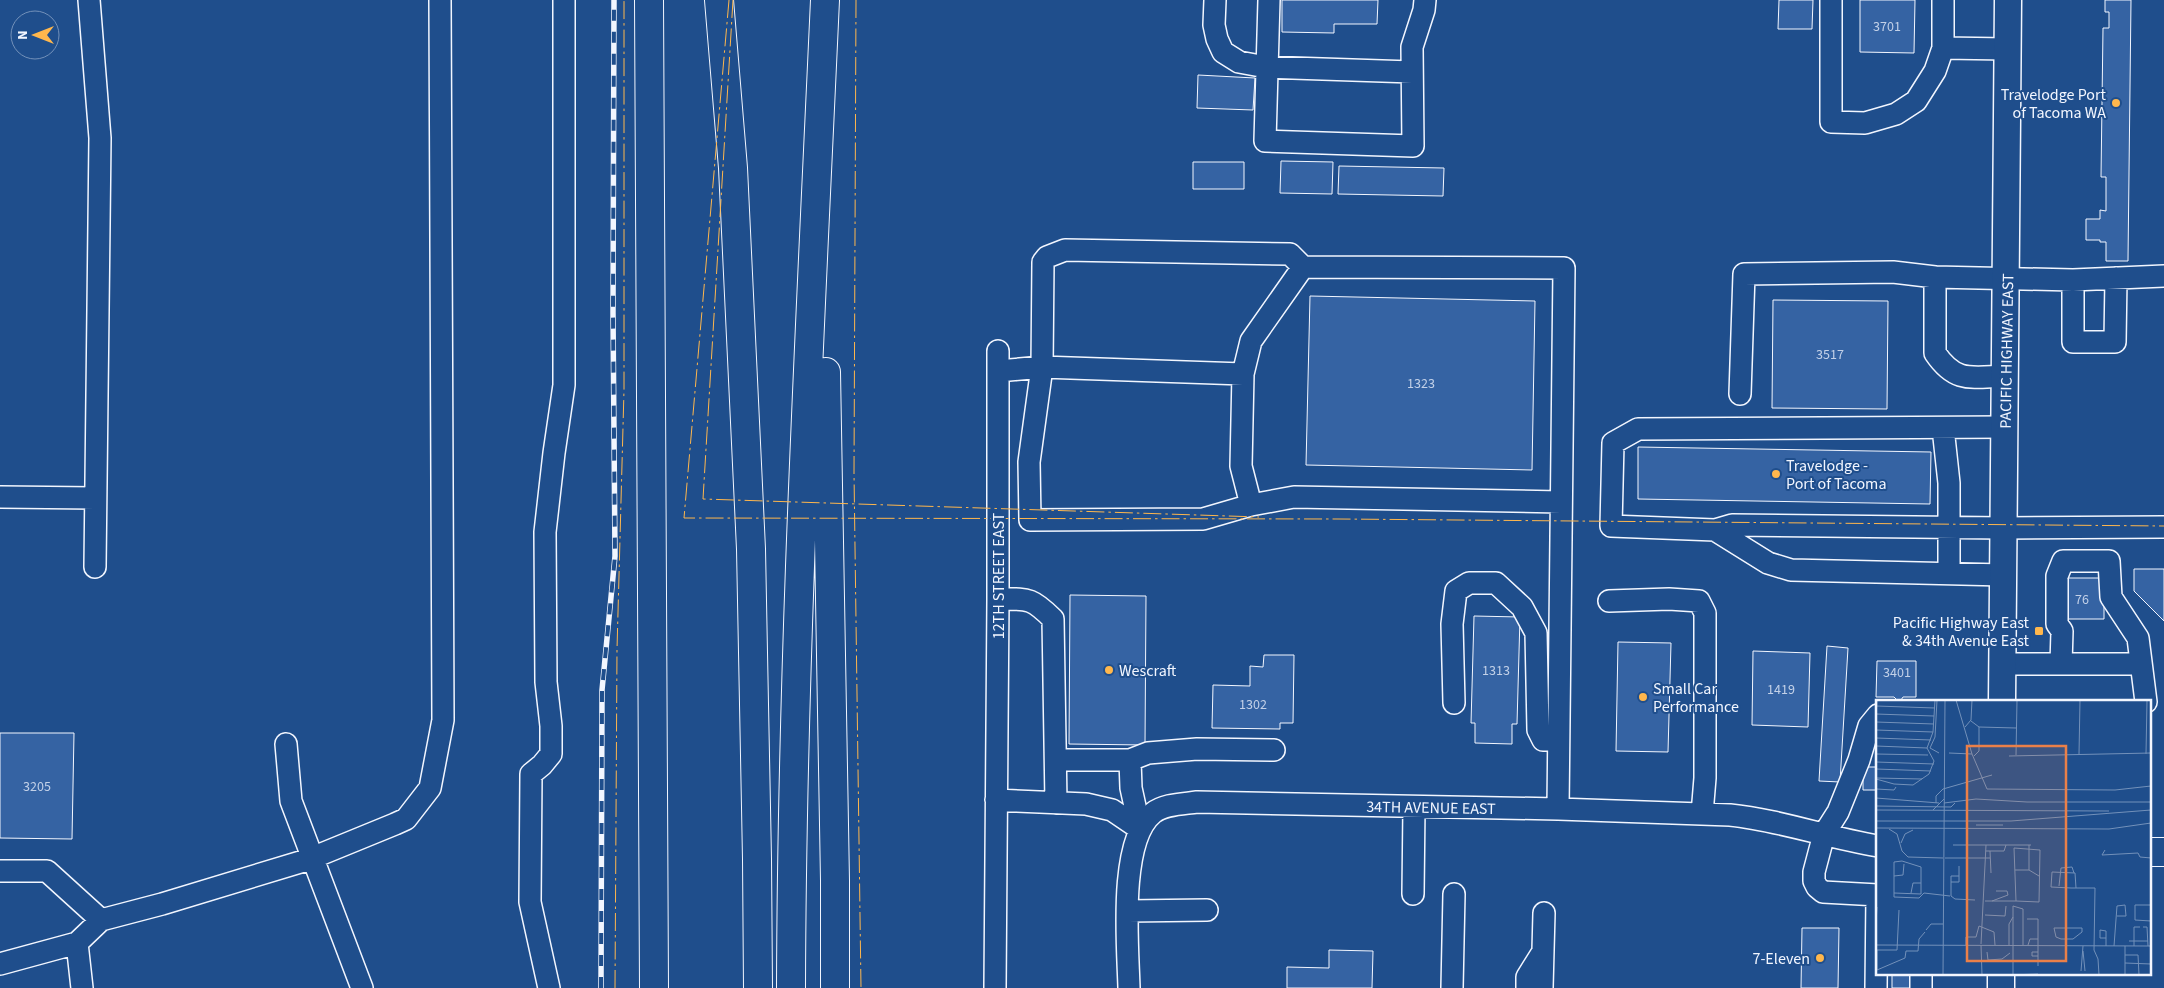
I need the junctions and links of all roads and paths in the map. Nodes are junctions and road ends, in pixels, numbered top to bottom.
1 (89, 0) edge
2 (440, 0) edge
3 (564, 0) edge
4 (649, 0) edge
5 (719, 0) edge
6 (827, 0) edge
7 (1214, 0) edge
8 (1269, 0) edge
9 (1424, 0) edge
10 (1831, 0) edge
11 (1943, 0) edge
12 (2008, 0) edge
13 (1943, 48) junction
14 (2008, 49) junction
15 (1266, 68) junction
16 (1412, 72) junction
17 (1303, 267) junction
18 (2164, 276) edge
19 (1935, 277) junction
20 (2116, 278) junction
21 (2007, 279) junction
22 (2073, 280) junction
23 (1042, 367) junction
24 (1242, 374) junction
25 (2006, 376) junction
26 (1740, 394) dead end
27 (2005, 427) junction
28 (1943, 428) junction
29 (0, 497) edge
30 (95, 498) junction
31 (1561, 502) junction
32 (1251, 505) junction
33 (998, 518) junction
34 (1030, 520) junction
35 (1949, 527) junction
36 (2081, 527) junction
37 (2164, 527) edge
38 (2004, 528) junction
39 (1715, 530) junction
40 (2080, 561) junction
41 (95, 566) dead end
42 (1949, 573) junction
43 (2004, 575) junction
44 (998, 599) junction
45 (1609, 601) dead end
46 (2003, 664) junction
47 (2060, 664) junction
48 (2140, 664) junction
49 (2002, 700) edge
50 (2146, 700) edge
51 (1454, 703) dead end
52 (1876, 717) edge
53 (1558, 740) junction
54 (286, 744) dead end
55 (1274, 750) dead end
56 (1056, 760) junction
57 (1130, 760) junction
58 (996, 800) junction
59 (1056, 803) junction
60 (1414, 807) junction
61 (1558, 809) junction
62 (1702, 814) junction
63 (1140, 829) junction
64 (1824, 834) junction
65 (1876, 846) edge
66 (312, 858) junction
67 (0, 872) edge
68 (1412, 894) dead end
69 (1454, 894) dead end
70 (1876, 895) edge
71 (1206, 910) dead end
72 (1128, 911) junction
73 (1544, 913) dead end
74 (101, 920) junction
75 (77, 943) junction
76 (1543, 950) junction
77 (0, 964) edge
78 (82, 988) edge
79 (362, 988) edge
80 (549, 988) edge
81 (654, 988) edge
82 (758, 988) edge
83 (791, 988) edge
84 (835, 988) edge
85 (995, 988) edge
86 (1129, 988) edge
87 (1452, 988) edge
88 (1527, 988) edge
89 (1542, 988) edge

1 - 30 street
2 - 66 street
3 - 80 street
4 - 81 highway
5 - 82 highway
6 - 83 highway
6 - 84 highway
7 - 15 street
8 - 15 street
9 - 16 street
10 - 13 street
11 - 13 street
12 - 14 main road, PACIFIC HIGHWAY EAST
13 - 14 street
14 - 21 main road, PACIFIC HIGHWAY EAST
15 - 16 street
15 - 16 street
17 - 23 street
17 - 24 street
17 - 31 street
18 - 20 street
19 - 21 street
19 - 25 street
19 - 26 street
20 - 22 street
20 - 22 street
21 - 22 street
21 - 25 main road, PACIFIC HIGHWAY EAST
23 - 24 street
23 - 33 street, 12TH STREET EAST
23 - 34 street
24 - 32 street
25 - 27 main road, PACIFIC HIGHWAY EAST
27 - 28 street
27 - 38 main road, PACIFIC HIGHWAY EAST
28 - 35 street
28 - 39 street
29 - 30 street
30 - 41 street
31 - 32 street
31 - 53 street
32 - 34 street
33 - 34 street
33 - 44 street, 12TH STREET EAST
35 - 38 street
35 - 39 street
35 - 42 street
36 - 37 street
36 - 38 street
36 - 40 street
38 - 43 main road, PACIFIC HIGHWAY EAST
39 - 42 street
40 - 47 street
40 - 48 street
42 - 43 street
43 - 46 main road, PACIFIC HIGHWAY EAST
44 - 56 street
44 - 58 street, 12TH STREET EAST
45 - 62 street
46 - 47 street
46 - 49 main road, PACIFIC HIGHWAY EAST
47 - 48 street
48 - 50 street
51 - 53 street
52 - 64 street
53 - 61 street
54 - 66 street
55 - 57 street
56 - 57 street
56 - 59 street
57 - 63 street
58 - 59 street
58 - 85 street, 12TH STREET EAST
59 - 63 street
60 - 61 street, 34TH AVENUE EAST
60 - 63 street, 34TH AVENUE EAST
60 - 68 street
61 - 62 street, 34TH AVENUE EAST
62 - 64 street, 34TH AVENUE EAST
63 - 72 street
64 - 65 street, 34TH AVENUE EAST
64 - 70 street
66 - 74 street
66 - 79 street
67 - 74 street
69 - 87 street
71 - 72 street
72 - 86 street
73 - 76 street
74 - 75 street
75 - 77 street
75 - 78 street
76 - 88 street
76 - 89 street

